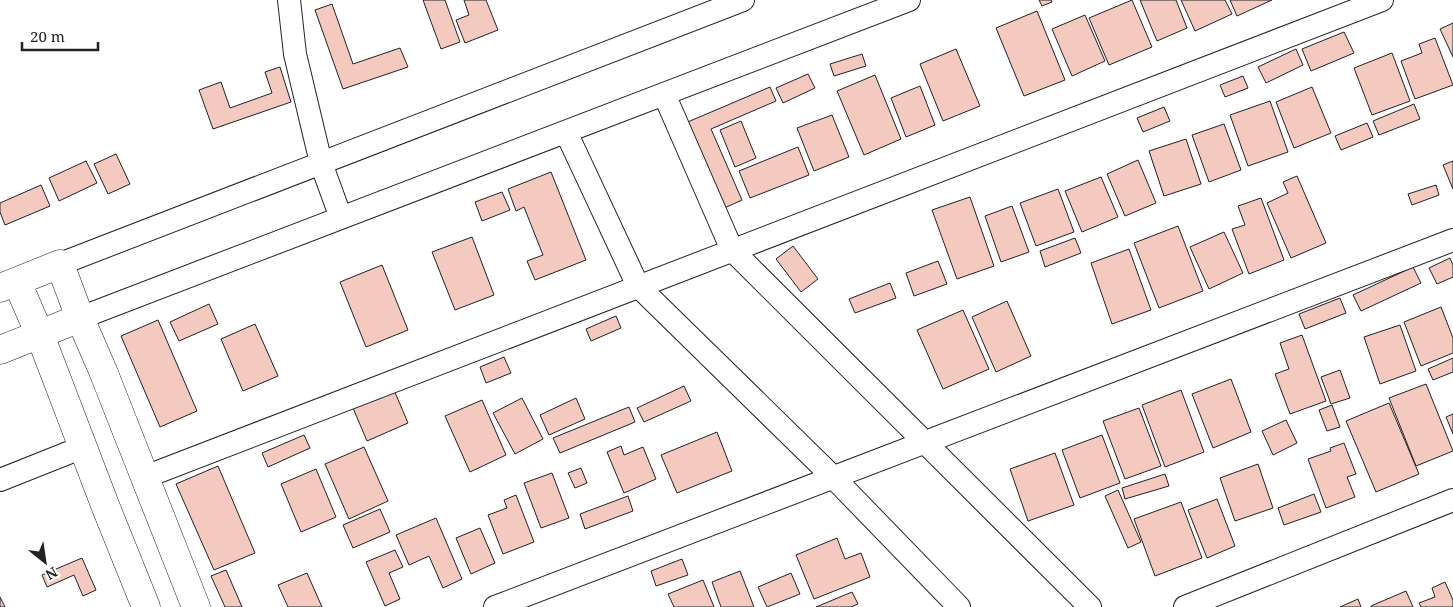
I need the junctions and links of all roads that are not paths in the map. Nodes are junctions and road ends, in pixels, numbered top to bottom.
1 (289, 0) edge
2 (743, 0) edge
3 (909, 0) edge
4 (1382, 0) edge
5 (664, 94) junction
6 (566, 132) junction
7 (321, 163) junction
8 (341, 218) junction
9 (1453, 240) edge
10 (732, 250) junction
11 (60, 264) junction
12 (8, 285) edge
13 (638, 286) junction
14 (80, 318) junction
15 (40, 335) junction
16 (0, 350) edge
17 (924, 443) junction
18 (84, 447) junction
19 (833, 477) junction
20 (145, 478) junction
21 (0, 480) edge
22 (1453, 500) edge
23 (146, 607) edge
24 (196, 607) edge
25 (495, 607) edge
26 (960, 607) edge
27 (1090, 607) edge
28 (1185, 607) edge

1 - 7 street
2 - 7 street
3 - 5 street
4 - 10 street
5 - 6 street
5 - 10 street
6 - 8 street
6 - 13 street
7 - 8 street
7 - 11 street
8 - 14 street
9 - 17 street
10 - 13 street
10 - 17 street
11 - 12 street
11 - 14 street
12 - 15 street
13 - 19 street
13 - 20 street
14 - 15 street
14 - 20 street
15 - 16 street
15 - 18 street
17 - 19 street
17 - 27 street
18 - 21 street
18 - 23 street
19 - 25 street
19 - 26 street
20 - 24 street
22 - 28 street

